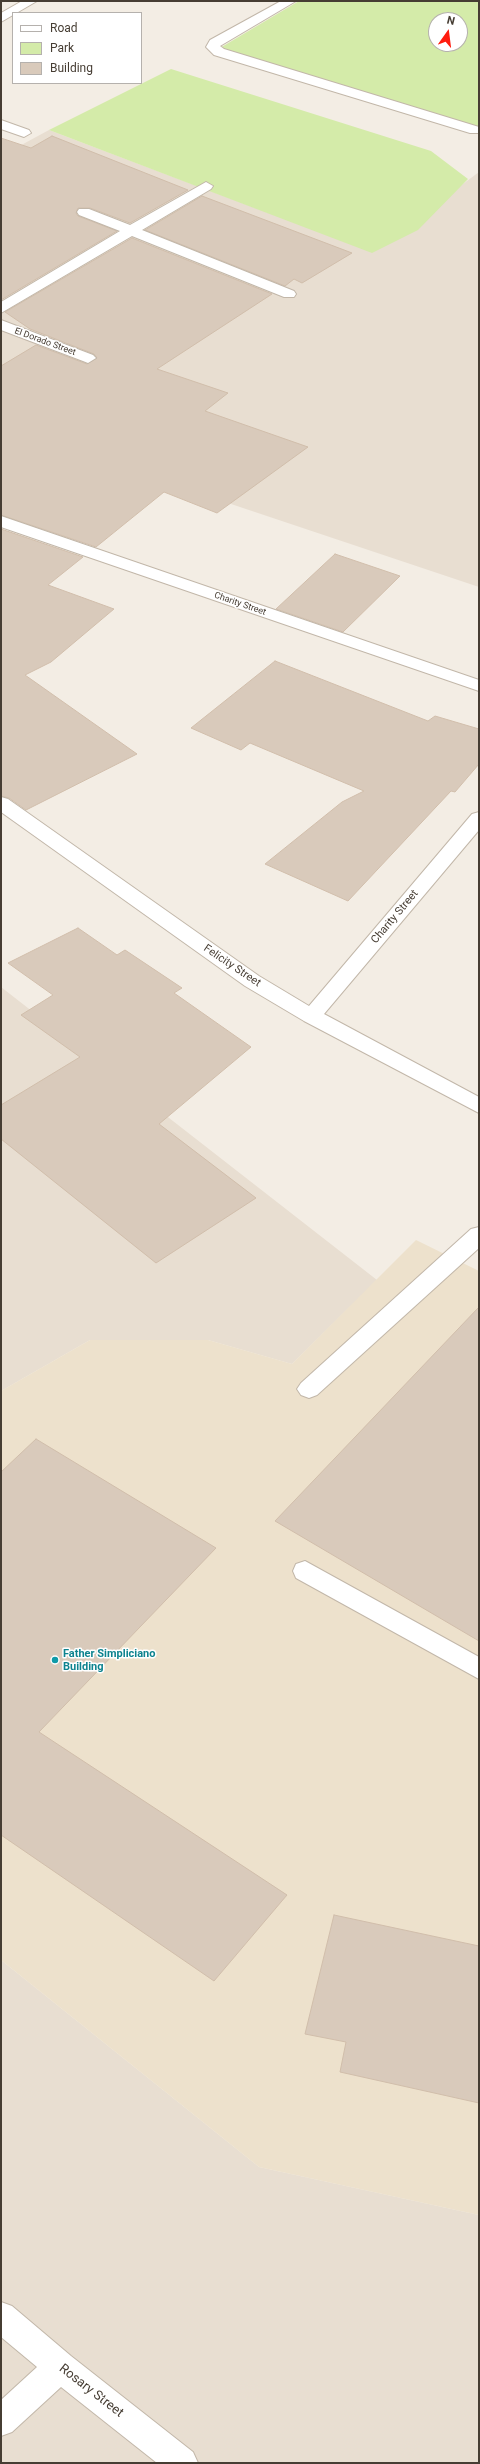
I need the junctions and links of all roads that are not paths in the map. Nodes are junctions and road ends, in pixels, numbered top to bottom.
1 (31, 1) edge
2 (290, 1) edge
3 (1, 18) edge
4 (1, 124) edge
5 (475, 130) dead end
6 (24, 133) dead end
7 (206, 186) dead end
8 (84, 212) dead end
9 (132, 231) junction
10 (289, 294) dead end
11 (1, 308) edge
12 (1, 325) edge
13 (88, 358) dead end
14 (1, 521) edge
15 (479, 686) edge
16 (1, 803) edge
17 (479, 818) edge
18 (311, 1016) junction
19 (479, 1106) edge
20 (479, 1235) edge
21 (309, 1389) dead end
22 (305, 1571) dead end
23 (479, 1669) edge
24 (1, 2317) edge
25 (60, 2367) junction
26 (1, 2421) edge
27 (182, 2463) edge

1 - 3 street
2 - 5 street
4 - 6 street
7 - 9 street
8 - 9 street
9 - 10 street
9 - 11 street
12 - 13 street, El Dorado Street
14 - 15 street, Charity Street
16 - 18 street, Felicity Street
17 - 18 street, Charity Street
18 - 19 street, Felicity Street
20 - 21 street
22 - 23 street
24 - 25 street, Rosary Street
25 - 26 street
25 - 27 street, Rosary Street

